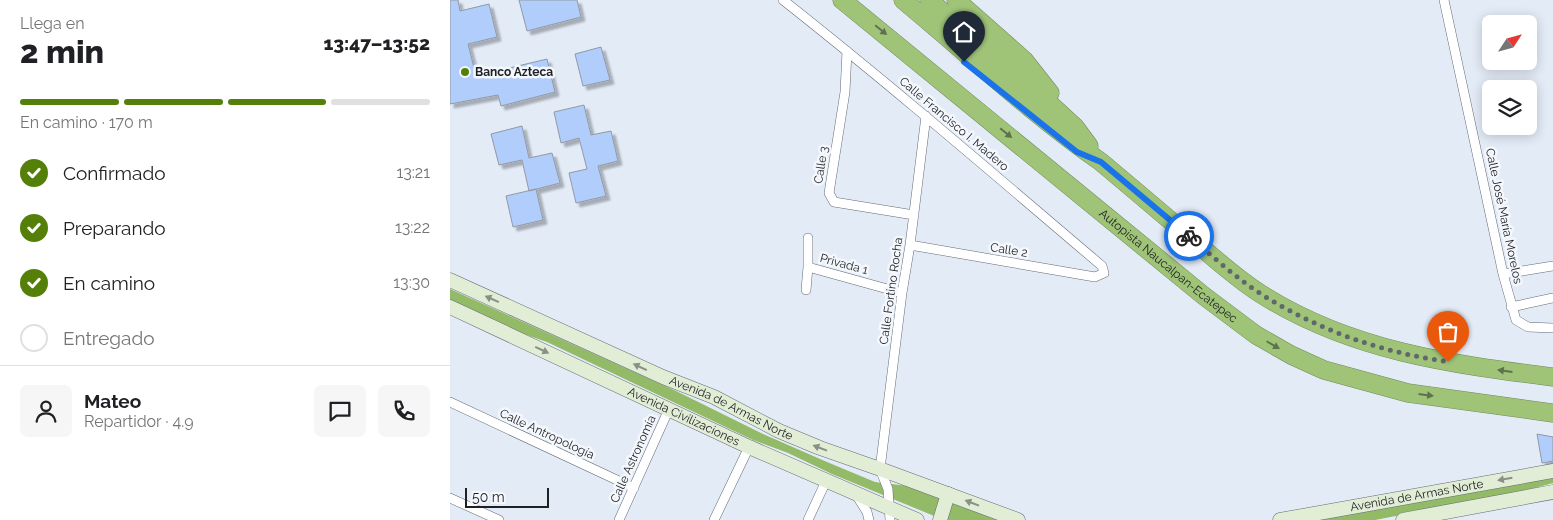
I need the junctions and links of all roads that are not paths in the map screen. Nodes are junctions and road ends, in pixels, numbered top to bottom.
1 (783, 0) edge
2 (842, 0) edge
3 (890, 0) edge
4 (903, 0) edge
5 (917, 0) edge
6 (929, 0) edge
7 (942, 0) edge
8 (956, 0) edge
9 (1444, 0) edge
10 (847, 51) junction
11 (1050, 93) junction
12 (926, 116) junction
13 (1075, 127) junction
14 (1101, 162) junction
15 (914, 215) junction
16 (808, 238) dead end
17 (910, 245) junction
18 (1553, 266) edge
19 (808, 267) junction
20 (1104, 273) joint
21 (1503, 274) junction
22 (450, 280) edge
23 (806, 290) dead end
24 (902, 292) junction
25 (1553, 298) edge
26 (450, 307) edge
27 (1512, 307) junction
28 (1553, 328) edge
29 (1553, 377) edge
30 (450, 402) edge
31 (669, 409) junction
32 (1553, 413) edge
33 (749, 447) junction
34 (880, 469) junction
35 (1553, 471) edge
36 (826, 481) junction
37 (634, 488) junction
38 (1553, 492) edge
39 (855, 494) junction
40 (948, 494) junction
41 (450, 498) edge
42 (890, 514) edge
43 (998, 516) edge
44 (1307, 517) edge
45 (499, 520) edge
46 (619, 520) edge
47 (714, 520) edge
48 (808, 520) edge
49 (869, 520) edge
50 (917, 520) edge
51 (940, 520) edge
52 (1018, 520) edge
53 (1280, 520) edge
54 (1403, 520) edge

1 - 10 street, Calle Francisco I. Madero
2 -> 32 highway, Autopista Naucalpan-Ecatepec
3 - 14 highway
4 - 14 highway
5 - 14 highway
6 - 13 highway
7 - 11 highway
8 - 11 highway
9 - 21 street, Calle José María Morelos
10 - 12 street, Calle Francisco I. Madero
10 - 15 street, Calle 3
11 - 13 highway
12 - 15 street, Calle Fortino Rocha
12 - 20 street, Calle Francisco I. Madero
13 - 14 highway
29 -> 14 highway
15 - 17 street, Calle Fortino Rocha
16 - 19 street, Privada 1
17 - 20 street, Calle 2
17 - 24 street, Calle Fortino Rocha
18 - 21 street
19 - 23 street, Privada 1
19 - 24 street, Privada 1
21 - 27 street, Calle José María Morelos
34 -> 22 main road, Avenida de Armas Norte
24 - 34 street, Calle Fortino Rocha
25 - 27 street
26 -> 31 main road, Avenida Civilizaciones
27 - 28 street, Calle José María Morelos
30 - 37 street, Calle Antropología
31 - 33 main road, Avenida Civilizaciones
31 - 37 street, Calle Astronomía
33 - 36 main road, Avenida Civilizaciones
33 - 47 street
34 - 40 main road, Avenida de Armas Norte
34 - 42 street
35 -> 44 main road, Avenida de Armas Norte
36 - 39 main road, Avenida Civilizaciones
36 - 48 street
37 - 46 street, Calle Astronomía
38 - 54 main road
39 - 42 main road, Avenida Civilizaciones
39 - 49 street
43 -> 40 main road, Avenida de Armas Norte
40 - 51 main road
41 - 45 street
42 - 50 main road, Avenida Civilizaciones
43 - 52 main road, Avenida de Armas Norte
44 - 53 main road, Avenida de Armas Norte

